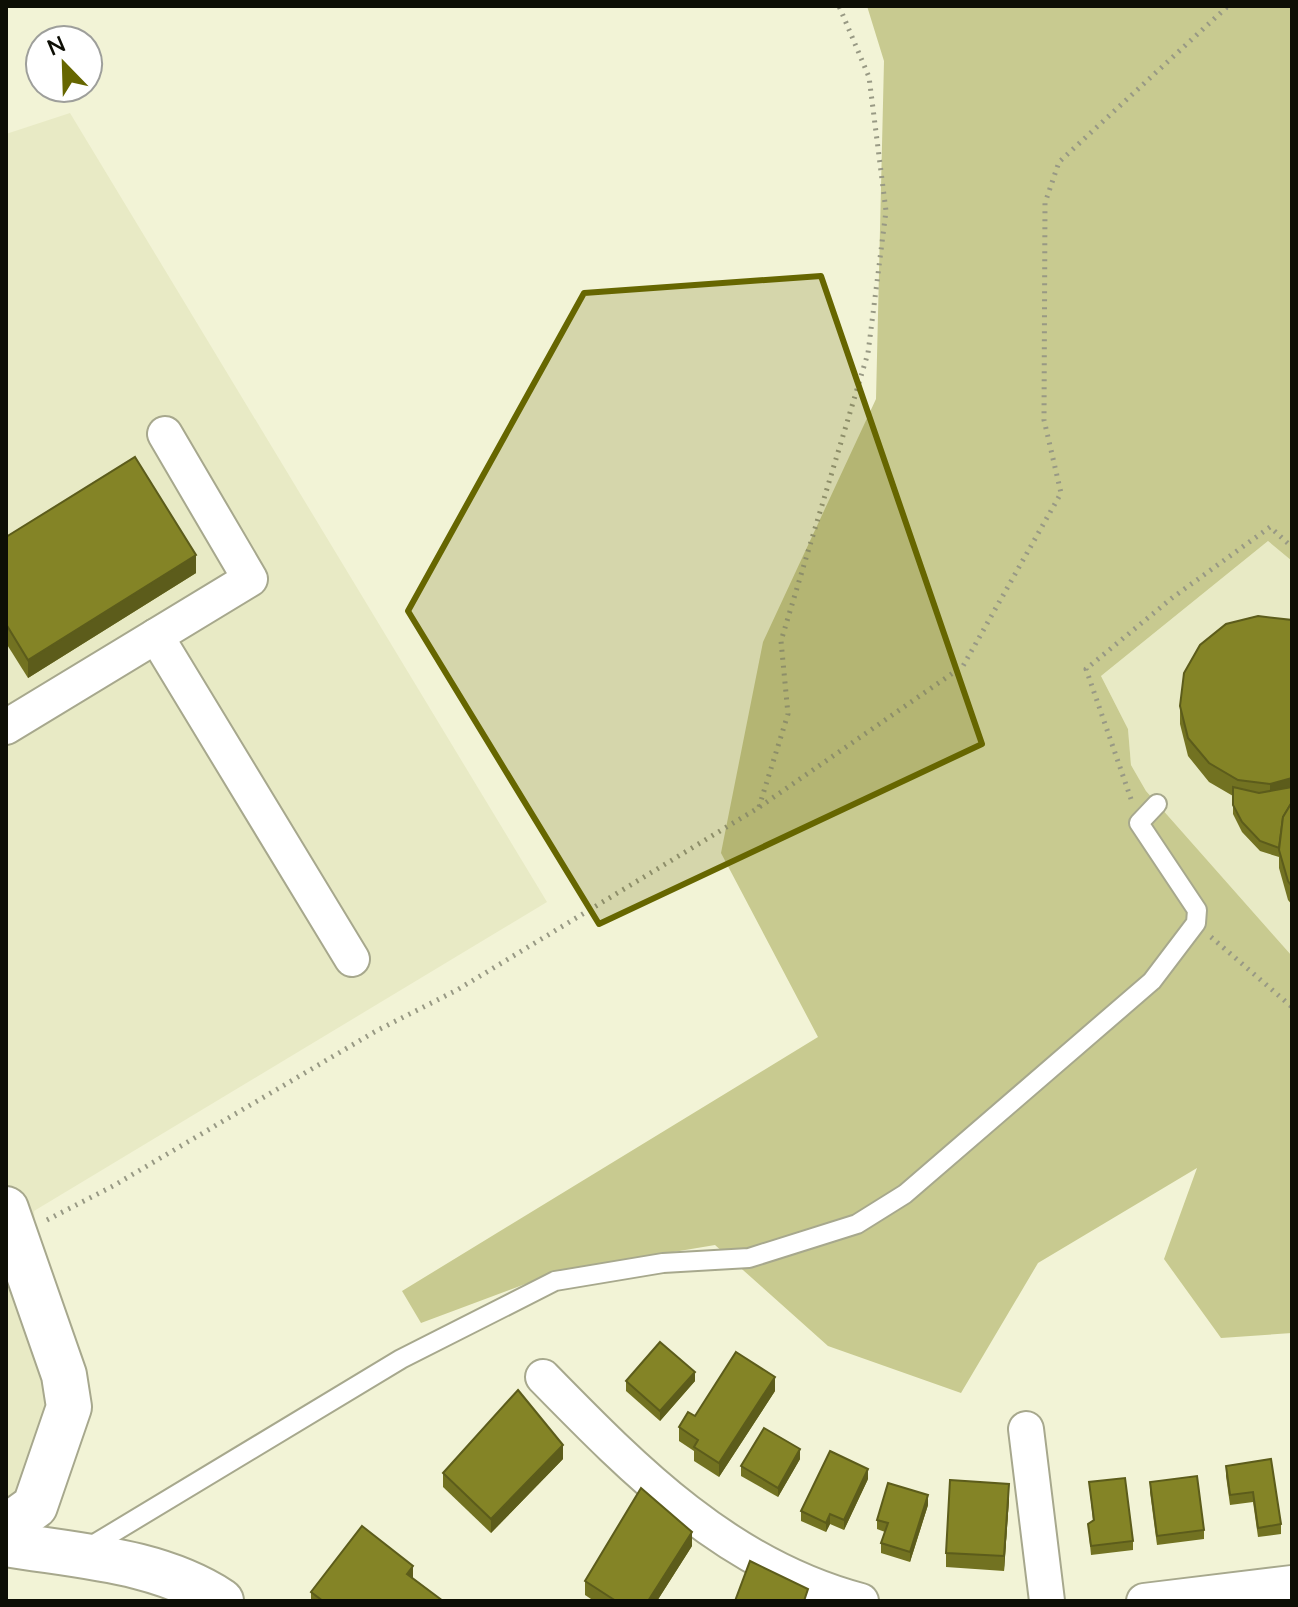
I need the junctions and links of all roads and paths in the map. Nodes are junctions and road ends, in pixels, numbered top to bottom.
1 (839, 6) edge
2 (1228, 6) edge
3 (165, 434) dead end
4 (1292, 547) edge
5 (156, 636) junction
6 (6, 727) edge
7 (1157, 804) dead end
8 (758, 808) junction
9 (1139, 823) junction
10 (1196, 923) junction
11 (352, 959) dead end
12 (1292, 1007) edge
13 (11, 1222) edge
14 (543, 1377) dead end
15 (1026, 1429) dead end
16 (6, 1527) edge
17 (6, 1544) edge
18 (75, 1555) junction
19 (1292, 1583) edge
20 (221, 1601) edge
21 (861, 1601) edge
22 (1047, 1601) edge
23 (1144, 1601) edge

1 - 8 path
2 - 8 path
3 - 5 street
4 - 9 path
5 - 6 street
5 - 11 street
7 - 9 lane
8 - 13 path
9 - 10 lane
10 - 12 path
10 - 18 lane
13 - 16 street
14 - 21 street
15 - 22 street
17 - 18 street
18 - 20 street
19 - 23 street

